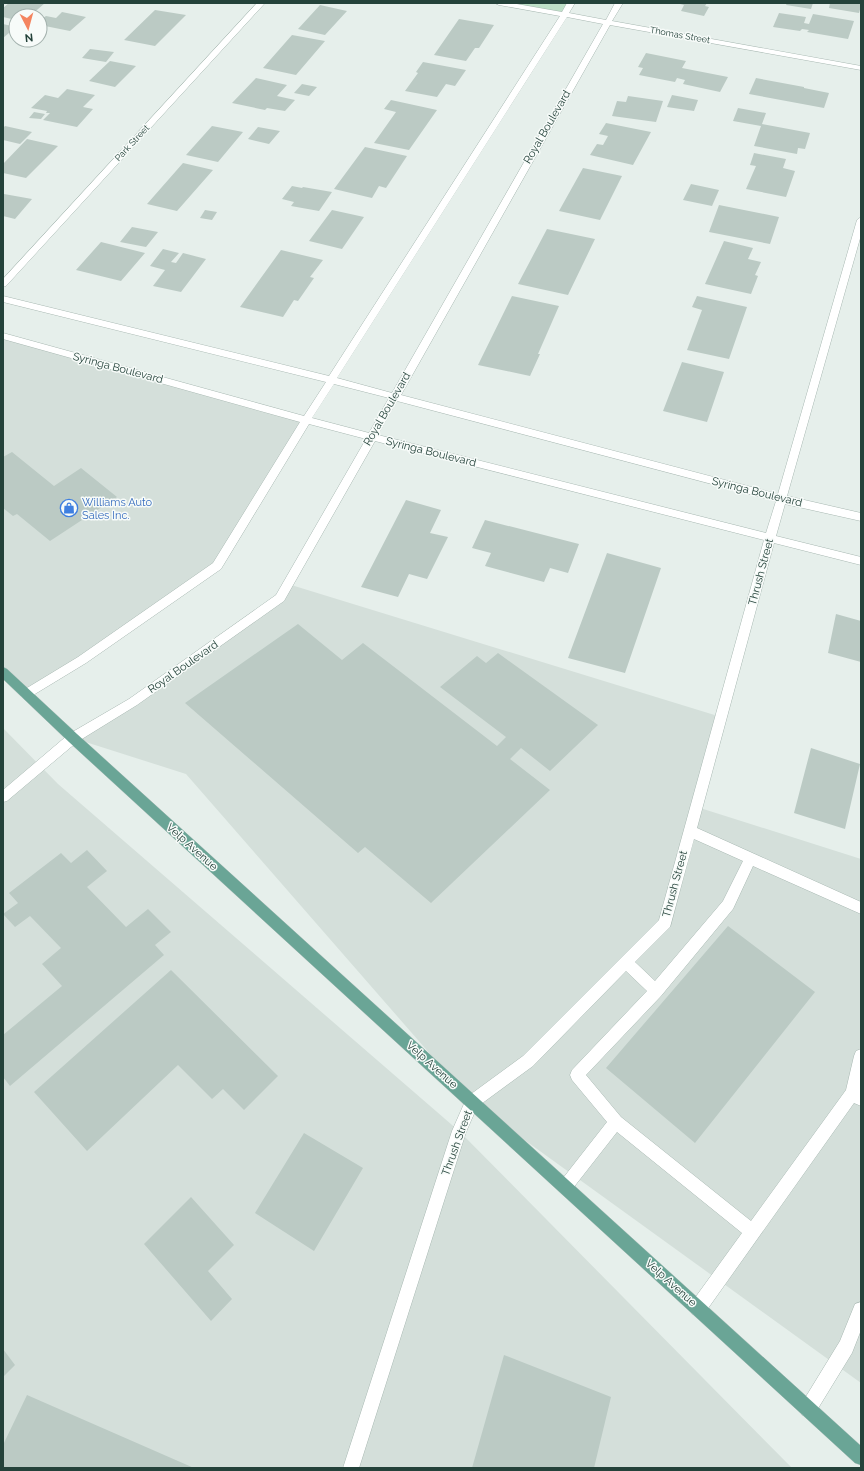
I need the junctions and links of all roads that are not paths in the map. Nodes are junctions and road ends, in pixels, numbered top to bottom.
1 (261, 3) edge
2 (499, 3) edge
3 (571, 3) edge
4 (619, 3) edge
5 (565, 14) junction
6 (607, 22) junction
7 (861, 68) edge
8 (861, 220) edge
9 (3, 284) edge
10 (3, 299) edge
11 (3, 336) edge
12 (332, 380) junction
13 (395, 396) junction
14 (306, 420) junction
15 (371, 436) junction
16 (782, 499) junction
17 (861, 517) edge
18 (770, 539) junction
19 (861, 562) edge
20 (3, 672) edge
21 (26, 694) junction
22 (73, 738) junction
23 (3, 797) edge
24 (690, 832) junction
25 (750, 860) junction
26 (861, 908) edge
27 (626, 962) junction
28 (656, 990) junction
29 (861, 1056) edge
30 (857, 1096) edge
31 (472, 1102) junction
32 (616, 1122) junction
33 (565, 1187) junction
34 (752, 1232) junction
35 (698, 1308) junction
36 (861, 1310) edge
37 (808, 1409) junction
38 (861, 1457) edge
39 (351, 1468) edge

1 - 9 street, Park Street
2 - 5 street, Thomas Street
3 - 5 street
4 - 6 street, Royal Boulevard
5 - 6 street, Thomas Street
5 - 12 street
6 - 7 street, Thomas Street
6 - 13 street, Royal Boulevard
8 - 16 street, Thrush Street
10 - 12 street, Syringa Boulevard
11 - 14 street, Syringa Boulevard
12 - 13 street, Syringa Boulevard
12 - 14 street
13 - 15 street, Royal Boulevard
13 - 16 street, Syringa Boulevard
14 - 15 street, Syringa Boulevard
14 - 21 street
15 - 18 street, Syringa Boulevard
15 - 22 street, Royal Boulevard
16 - 17 street, Syringa Boulevard
16 - 18 street, Thrush Street
18 - 19 street, Syringa Boulevard
18 - 24 street, Thrush Street
20 - 21 main road, Velp Avenue
21 - 22 main road, Velp Avenue
22 - 23 street, Royal Boulevard
22 - 31 main road, Velp Avenue
24 - 25 street
24 - 27 street, Thrush Street
25 - 26 street
25 - 28 street
27 - 28 street
27 - 31 street, Thrush Street
28 - 32 street
29 - 30 street
30 - 34 street
31 - 33 main road, Velp Avenue
31 - 39 street, Thrush Street
32 - 33 street
32 - 34 street
33 - 35 main road, Velp Avenue
34 - 35 street
35 - 37 main road, Velp Avenue
36 - 37 street
37 - 38 main road, Velp Avenue

